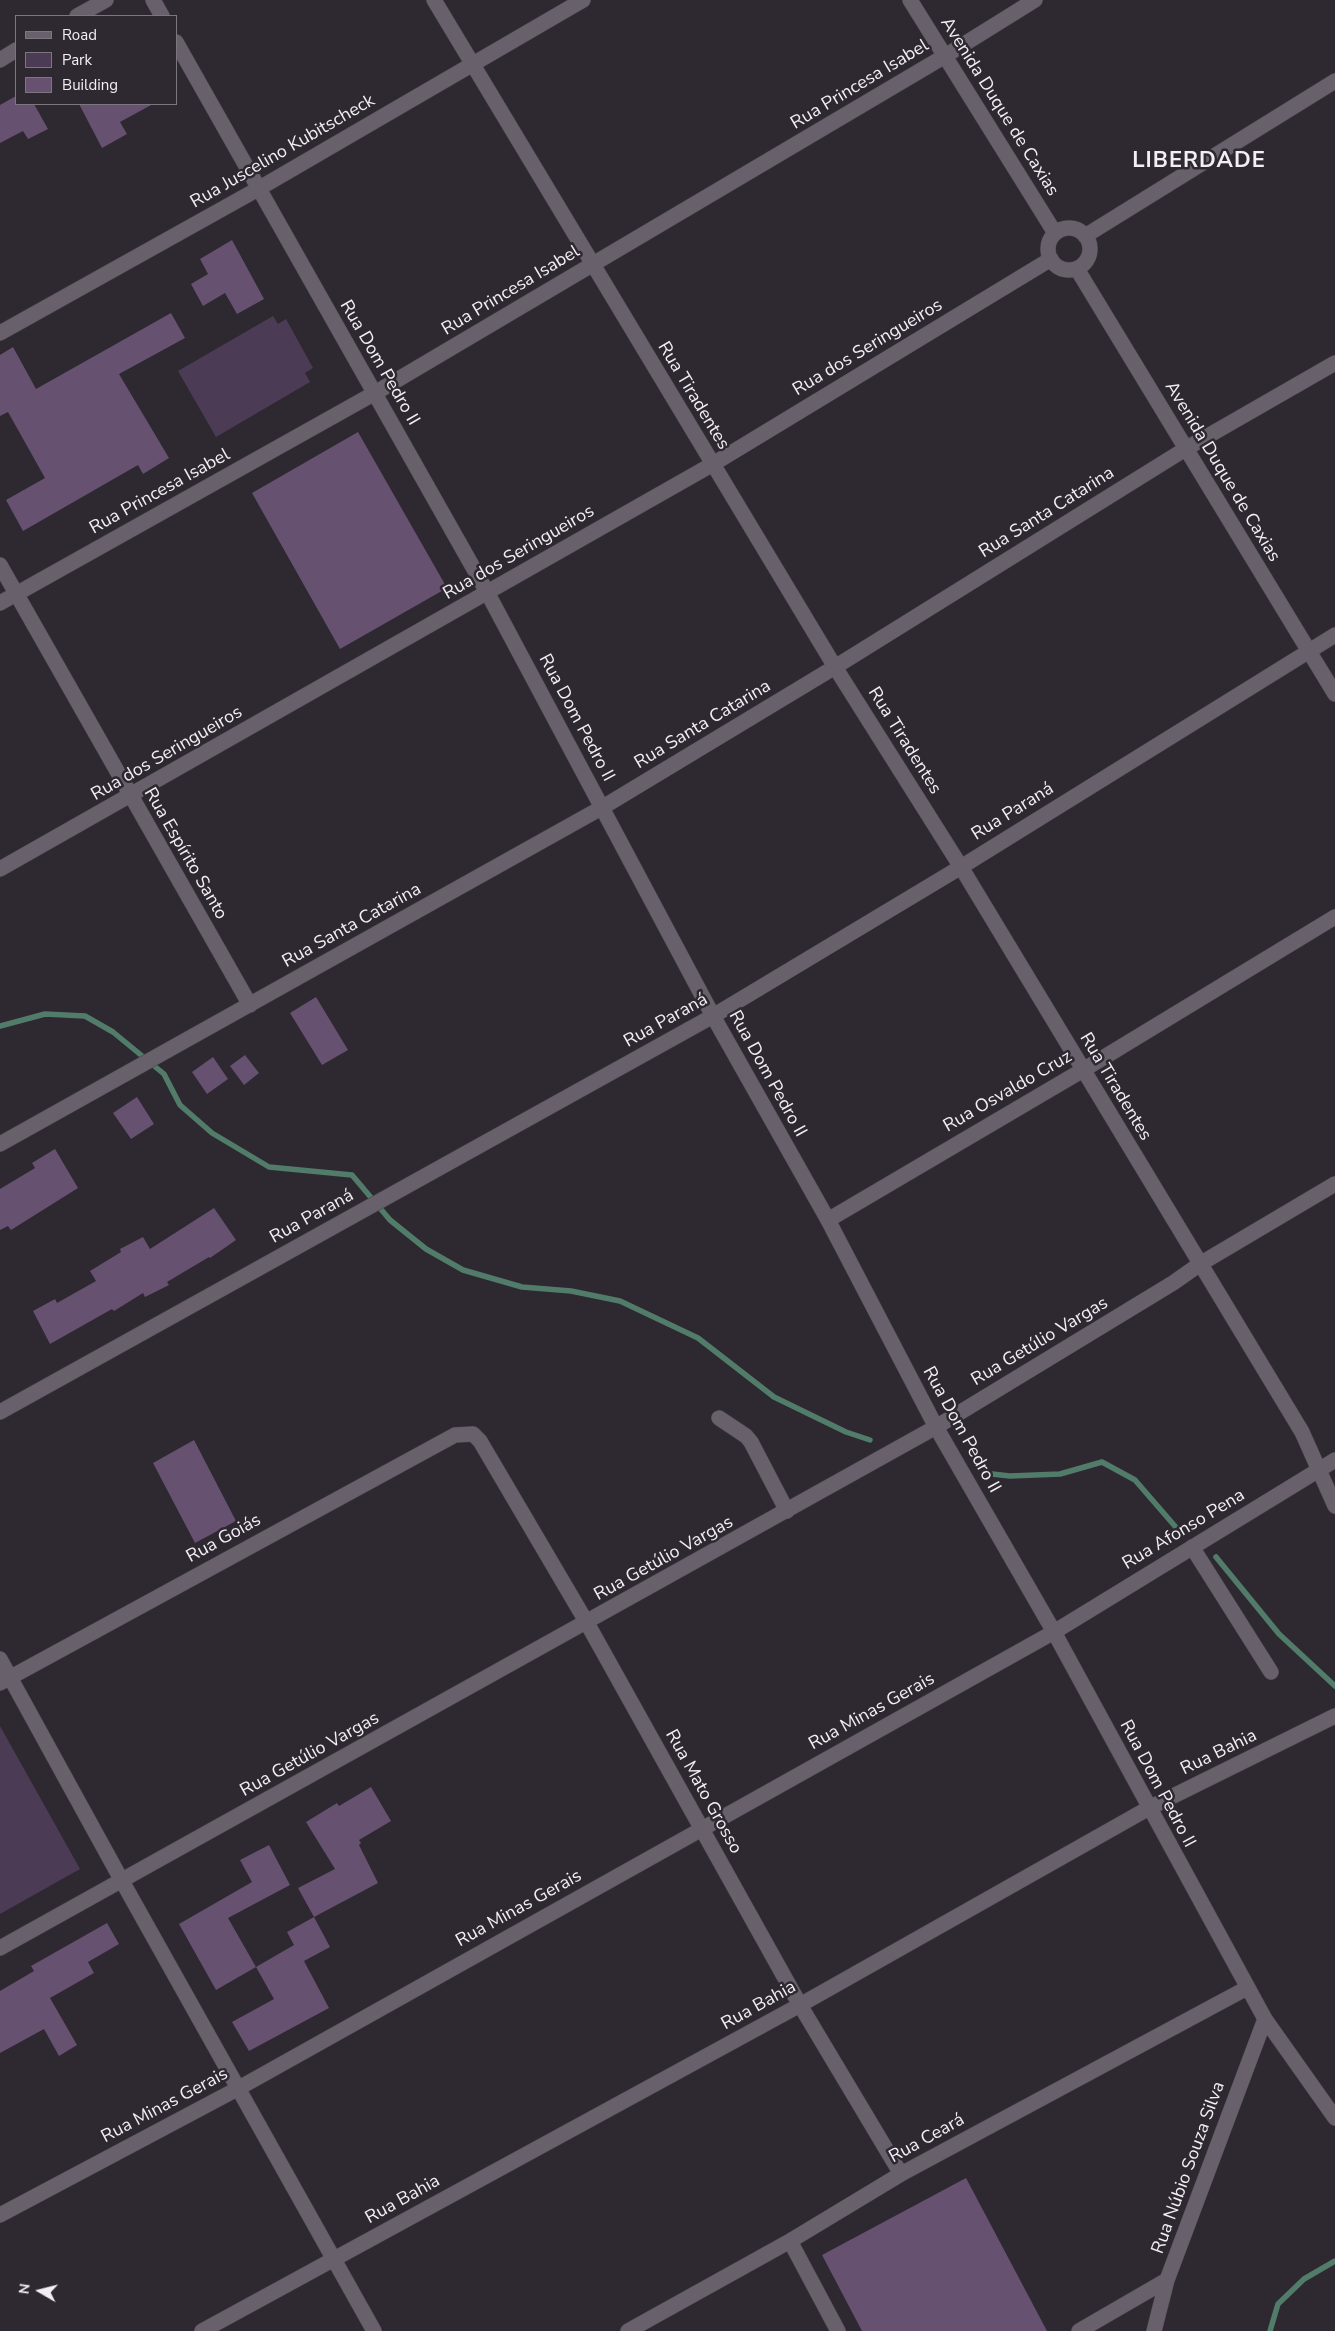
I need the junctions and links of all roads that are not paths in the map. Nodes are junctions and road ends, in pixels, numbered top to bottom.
1 (106, 0) edge
2 (153, 0) edge
3 (434, 0) edge
4 (583, 0) edge
5 (910, 0) edge
6 (1035, 0) edge
7 (79, 15) edge
8 (161, 15) edge
9 (178, 46) edge
10 (15, 51) edge
11 (945, 56) junction
12 (0, 60) edge
13 (474, 64) junction
14 (1335, 80) edge
15 (258, 189) junction
16 (1055, 233) junction
17 (1085, 236) junction
18 (1051, 259) junction
19 (592, 265) junction
20 (1077, 269) junction
21 (0, 333) edge
22 (1335, 363) edge
23 (375, 394) junction
24 (1186, 448) junction
25 (713, 464) junction
26 (0, 565) edge
27 (486, 592) junction
28 (16, 594) junction
29 (0, 603) edge
30 (1335, 635) edge
31 (1308, 650) junction
32 (835, 668) junction
33 (1335, 694) edge
34 (130, 797) junction
35 (603, 806) junction
36 (960, 867) junction
37 (0, 869) edge
38 (1335, 917) edge
39 (250, 1005) junction
40 (713, 1016) junction
41 (1083, 1070) junction
42 (0, 1144) edge
43 (1335, 1184) edge
44 (828, 1220) junction
45 (1200, 1264) junction
46 (0, 1412) edge
47 (719, 1418) dead end
48 (936, 1427) junction
49 (467, 1433) joint
50 (1335, 1460) edge
51 (1319, 1470) junction
52 (1335, 1506) edge
53 (787, 1511) junction
54 (1192, 1547) junction
55 (587, 1624) junction
56 (1054, 1632) junction
57 (0, 1659) edge
58 (1271, 1672) dead end
59 (5, 1680) edge
60 (1335, 1716) edge
61 (1149, 1808) junction
62 (702, 1828) junction
63 (122, 1881) junction
64 (0, 1948) edge
65 (1247, 1988) junction
66 (800, 2005) junction
67 (1264, 2019) junction
68 (239, 2088) junction
69 (1335, 2118) edge
70 (902, 2174) junction
71 (0, 2215) edge
72 (790, 2241) junction
73 (334, 2260) junction
74 (1167, 2280) junction
75 (202, 2331) edge
76 (374, 2331) edge
77 (628, 2331) edge
78 (838, 2331) edge
79 (1079, 2331) edge
80 (1154, 2331) edge

1 - 7 street
2 - 8 street
3 - 13 street, Rua Tiradentes
4 - 13 street, Rua Juscelino Kubitscheck
5 - 11 street, Avenida Duque de Caxias
6 - 11 street, Rua Princesa Isabel
9 - 15 street, Rua Dom Pedro II
10 - 12 street
11 - 16 street, Avenida Duque de Caxias
11 - 19 street, Rua Princesa Isabel
13 - 15 street, Rua Juscelino Kubitscheck
13 - 19 street, Rua Tiradentes
14 - 17 street
15 - 21 street, Rua Juscelino Kubitscheck
15 - 23 street, Rua Dom Pedro II
16 - 17 street
16 - 18 street
17 - 20 street
18 - 20 street
18 - 25 street, Rua dos Seringueiros
19 - 23 street, Rua Princesa Isabel
19 - 25 street, Rua Tiradentes
20 - 24 street, Avenida Duque de Caxias
22 - 24 street, Rua Santa Catarina
23 - 27 street, Rua Dom Pedro II
23 - 28 street, Rua Princesa Isabel
24 - 31 street, Avenida Duque de Caxias
24 - 32 street, Rua Santa Catarina
25 - 27 street, Rua dos Seringueiros
25 - 32 street, Rua Tiradentes
26 - 28 street, Rua Espírito Santo
27 - 34 street, Rua dos Seringueiros
27 - 35 street, Rua Dom Pedro II
28 - 29 street, Rua Princesa Isabel
28 - 34 street, Rua Espírito Santo
30 - 31 street, Rua Paraná
31 - 33 street, Avenida Duque de Caxias
31 - 36 street, Rua Paraná
32 - 35 street, Rua Santa Catarina
32 - 36 street, Rua Tiradentes
34 - 37 street, Rua dos Seringueiros
34 - 39 street, Rua Espírito Santo
35 - 39 street, Rua Santa Catarina
35 - 40 street, Rua Dom Pedro II
36 - 40 street, Rua Paraná
36 - 41 street, Rua Tiradentes
38 - 41 street, Rua Osvaldo Cruz
39 - 42 street, Rua Santa Catarina
40 - 44 street, Rua Dom Pedro II
40 - 46 street, Rua Paraná
41 - 44 street, Rua Osvaldo Cruz
41 - 45 street, Rua Tiradentes
43 - 45 street, Rua Getúlio Vargas
44 - 48 street, Rua Dom Pedro II
45 - 48 street, Rua Getúlio Vargas
45 - 51 street, Rua Tiradentes
47 - 53 street
48 - 53 street, Rua Getúlio Vargas
48 - 56 street, Rua Dom Pedro II
49 - 55 street, Rua Mato Grosso
49 - 59 street, Rua Goiás
50 - 51 street, Rua Afonso Pena
51 - 52 street, Rua Tiradentes
51 - 54 street, Rua Afonso Pena
53 - 55 street, Rua Getúlio Vargas
54 - 56 street, Rua Afonso Pena
54 - 58 street
55 - 62 street, Rua Mato Grosso
55 - 63 street, Rua Getúlio Vargas
56 - 61 street, Rua Dom Pedro II
56 - 62 street, Rua Minas Gerais
57 - 59 street
59 - 63 street
60 - 61 street, Rua Bahia
61 - 65 street, Rua Dom Pedro II
61 - 66 street, Rua Bahia
62 - 66 street, Rua Mato Grosso
62 - 68 street, Rua Minas Gerais
63 - 64 street, Rua Getúlio Vargas
63 - 68 street
65 - 67 street, Rua Dom Pedro II
65 - 70 street, Rua Ceará
66 - 70 street, Rua Mato Grosso
66 - 73 street, Rua Bahia
67 - 69 street, Rua Dom Pedro II
67 - 74 street, Rua Núbio Souza Silva
68 - 71 street, Rua Minas Gerais
68 - 73 street
70 - 72 street, Rua Ceará
72 - 77 street, Rua Ceará
72 - 78 street
73 - 75 street, Rua Bahia
73 - 76 street
74 - 79 street
74 - 80 street, Rua Núbio Souza Silva

